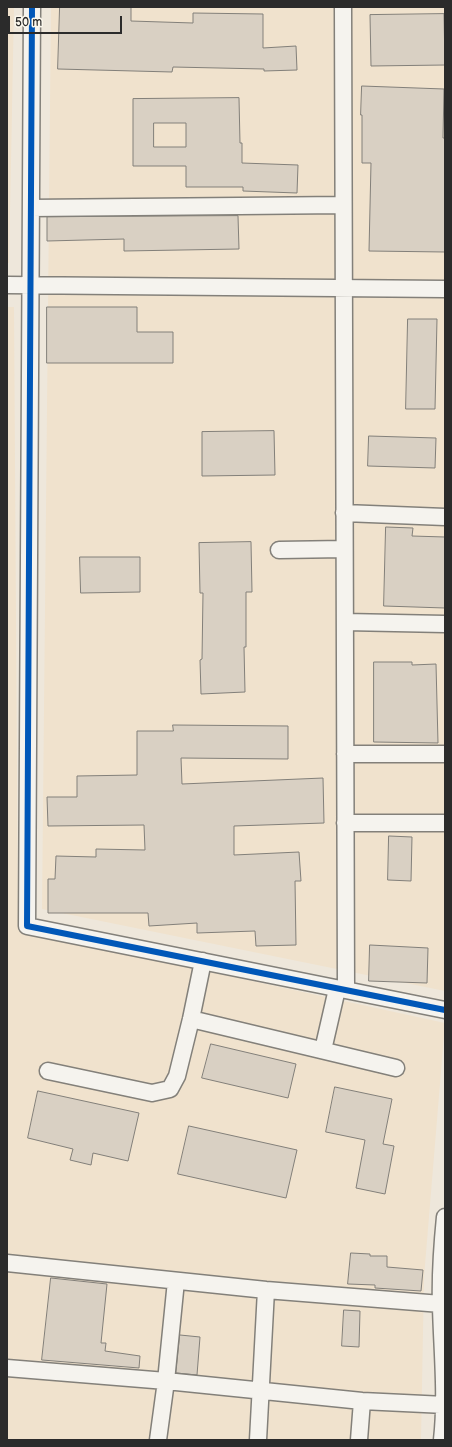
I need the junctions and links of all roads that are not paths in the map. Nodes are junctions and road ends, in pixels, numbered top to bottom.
1 (32, 7) edge
2 (343, 7) edge
3 (343, 204) junction
4 (31, 208) junction
5 (7, 285) edge
6 (31, 286) junction
7 (344, 288) junction
8 (445, 289) edge
9 (344, 513) junction
10 (445, 517) edge
11 (344, 549) junction
12 (279, 550) dead end
13 (345, 622) junction
14 (445, 624) edge
15 (345, 754) junction
16 (445, 754) edge
17 (345, 822) junction
18 (445, 823) edge
19 (203, 961) junction
20 (341, 989) junction
21 (445, 1010) edge
22 (191, 1019) junction
23 (323, 1050) junction
24 (396, 1068) dead end
25 (48, 1071) dead end
26 (445, 1217) edge
27 (7, 1263) edge
28 (443, 1266) edge
29 (176, 1281) junction
30 (266, 1290) junction
31 (441, 1304) junction
32 (7, 1368) edge
33 (166, 1381) junction
34 (262, 1391) junction
35 (362, 1401) junction
36 (445, 1405) edge
37 (443, 1436) edge
38 (158, 1440) edge
39 (258, 1440) edge
40 (359, 1440) edge

1 - 4 street
2 - 3 street
3 - 4 street
3 - 7 street
4 - 6 street
5 - 6 street
6 - 7 street
6 - 19 street
7 - 8 street
7 - 9 street
9 - 10 street
9 - 11 street
11 - 12 street
11 - 13 street
13 - 14 street
13 - 15 street
15 - 16 street
15 - 17 street
17 - 18 street
17 - 20 street
19 - 20 street
19 - 22 street
20 - 21 street
20 - 23 street
22 - 23 street
22 - 25 street
23 - 24 street
26 - 28 street
27 - 29 street
28 - 31 street
29 - 30 street
29 - 33 street
30 - 31 street
30 - 34 street
31 - 36 street
32 - 33 street
33 - 34 street
33 - 38 street
34 - 35 street
34 - 39 street
35 - 36 street
35 - 40 street
36 - 37 street

